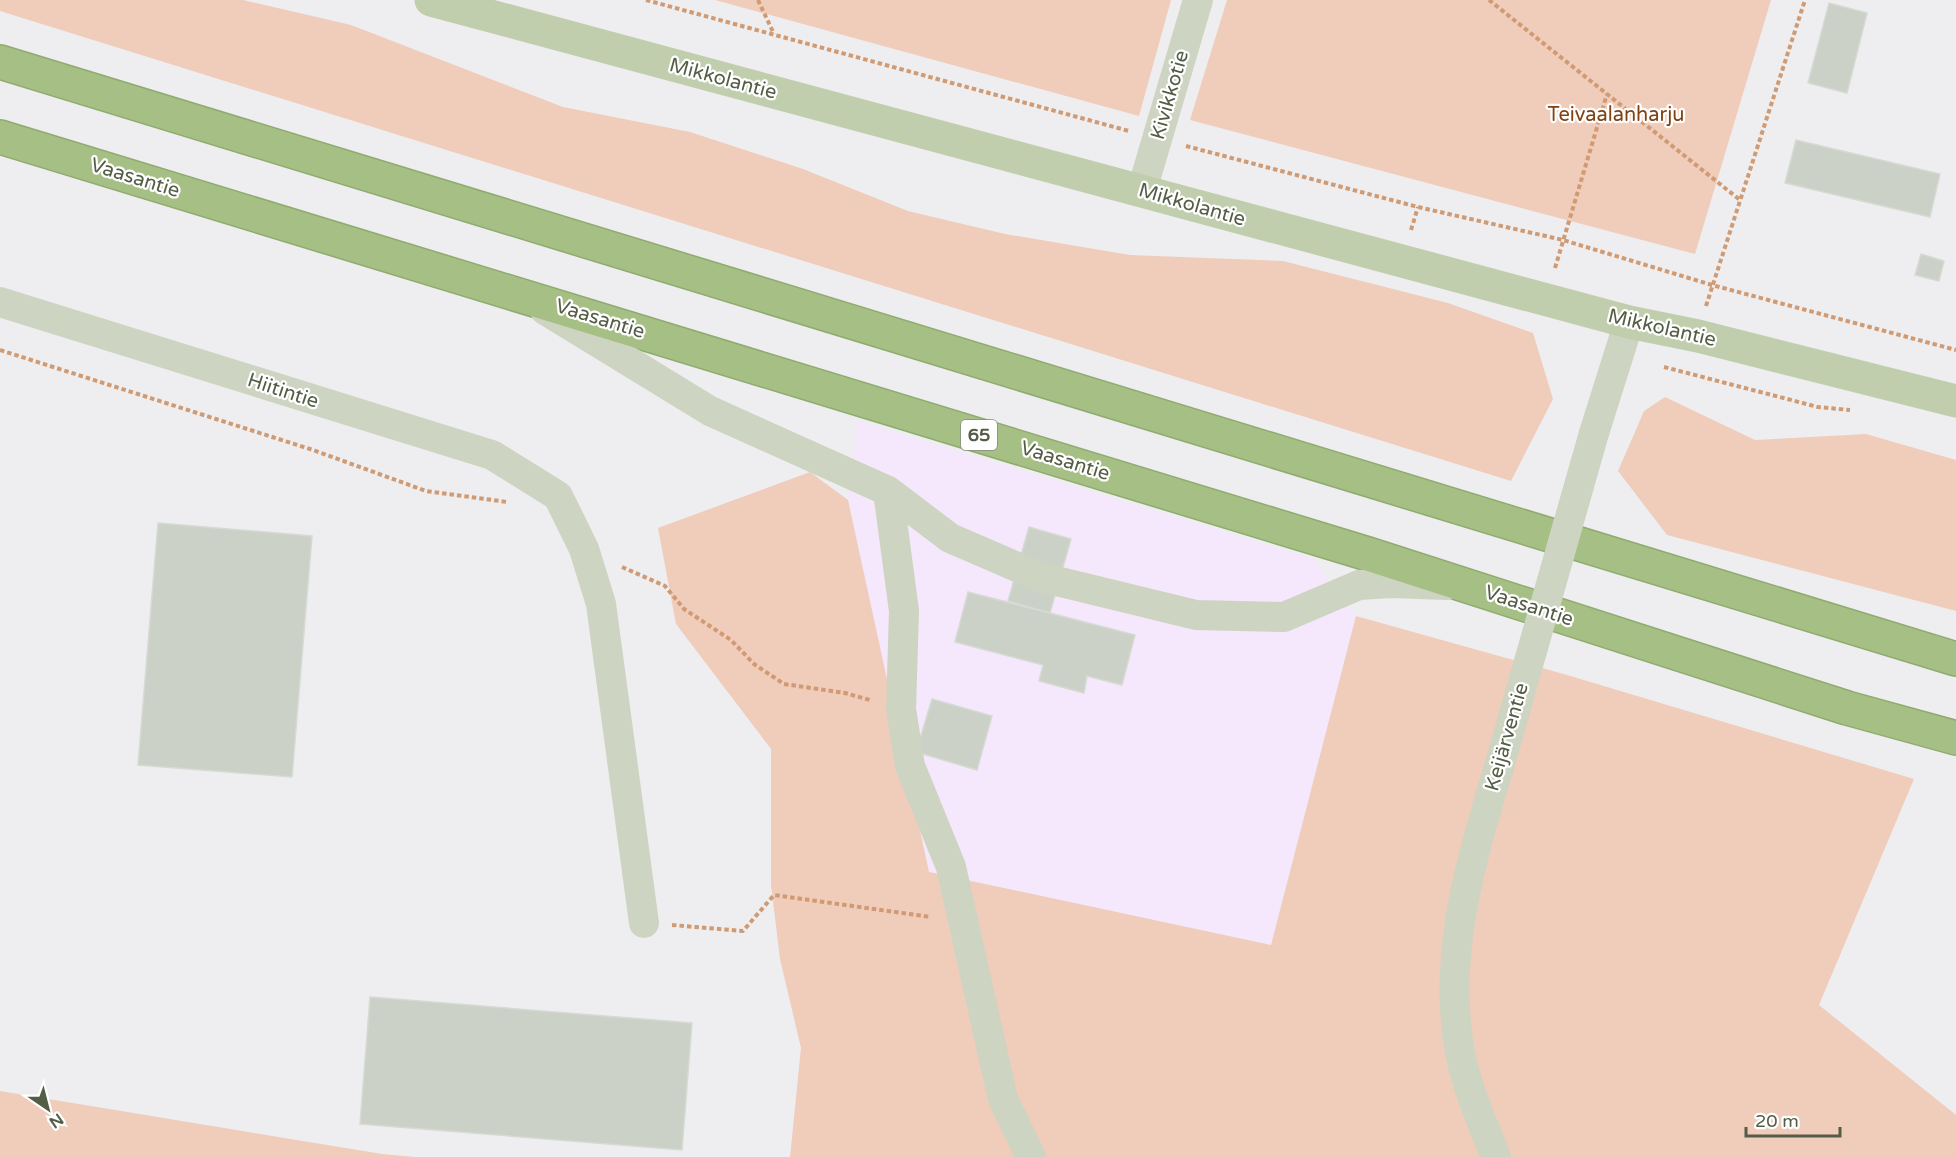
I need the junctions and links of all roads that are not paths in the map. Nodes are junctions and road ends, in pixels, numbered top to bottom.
1 (431, 0) edge
2 (1198, 0) edge
3 (0, 62) edge
4 (0, 137) edge
5 (1142, 190) junction
6 (521, 295) junction
7 (0, 302) edge
8 (1629, 322) junction
9 (1956, 401) edge
10 (888, 491) junction
11 (1467, 585) junction
12 (1956, 659) edge
13 (1956, 738) edge
14 (644, 923) road end
15 (1031, 1157) edge
16 (1496, 1157) edge

1 - 5 main road, Mikkolantie
2 - 5 street, Kivikkotie
3 - 12 highway
4 - 6 highway, Vaasantie / 65
5 - 8 main road, Mikkolantie
6 - 10 street
6 - 11 highway, Vaasantie / 65
7 - 14 street, Hiitintie
8 - 9 main road, Mikkolantie
8 - 16 street, Keijärventie, bridge
10 - 11 street
10 - 15 street
11 - 13 highway, Vaasantie / 65

